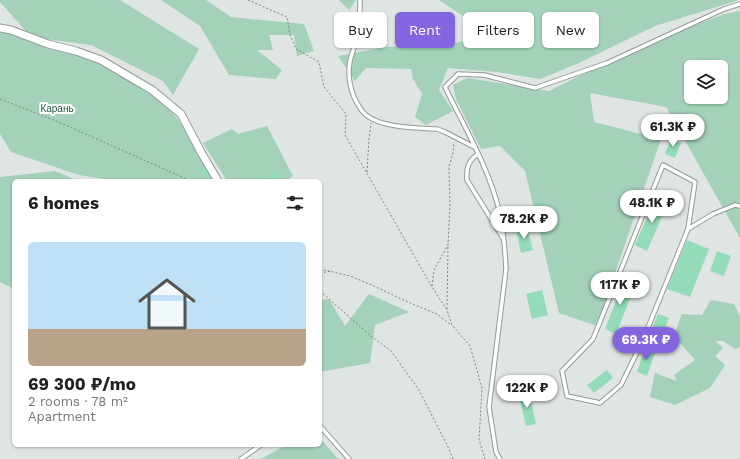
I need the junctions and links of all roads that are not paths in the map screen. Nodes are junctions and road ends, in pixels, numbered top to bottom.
1 (360, 0) edge
2 (740, 4) edge
3 (0, 28) edge
4 (474, 147) junction
5 (478, 154) junction
6 (217, 179) edge
7 (740, 206) edge
8 (688, 230) junction
9 (504, 239) junction
10 (322, 428) edge
11 (258, 447) edge
12 (241, 459) edge
13 (349, 459) edge
14 (500, 459) edge

1 - 4 lane
2 - 4 lane
3 - 6 street
4 - 5 lane
5 - 9 lane
5 - 9 lane
7 - 8 lane
8 - 8 lane
9 - 14 lane
10 - 13 lane
11 - 12 lane

